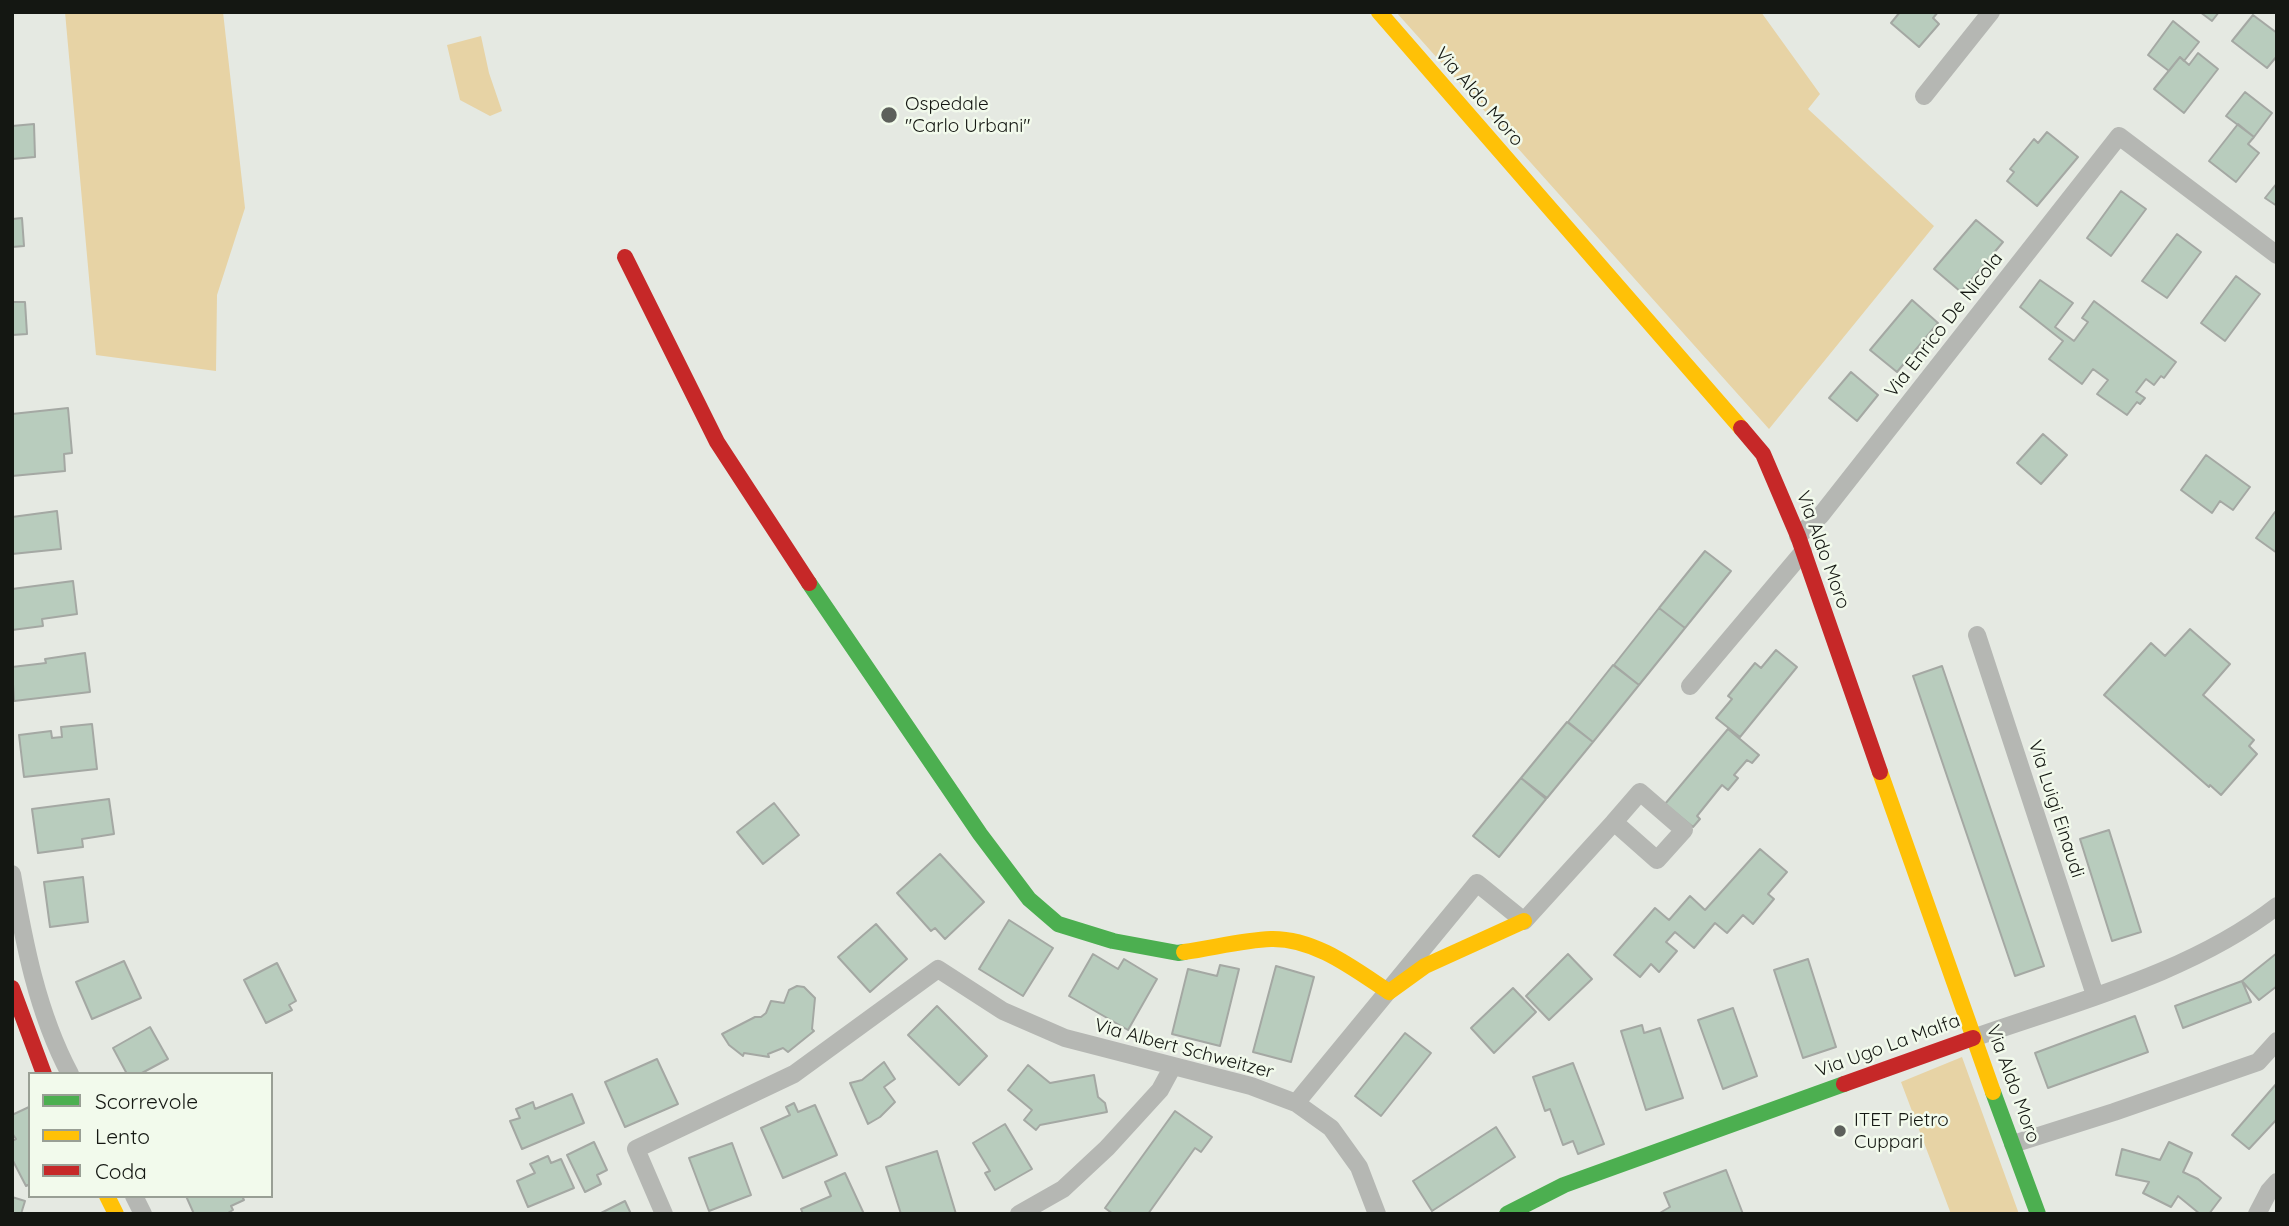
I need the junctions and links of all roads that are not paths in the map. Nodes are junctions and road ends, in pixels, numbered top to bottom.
1 (1379, 12) edge
2 (1987, 14) edge
3 (1924, 96) dead end
4 (2277, 256) edge
5 (625, 257) dead end
6 (1800, 544) junction
7 (1978, 635) dead end
8 (1690, 685) dead end
9 (1614, 822) dead end
10 (12, 874) edge
11 (2277, 906) edge
12 (1524, 922) junction
13 (12, 988) edge
14 (1389, 992) junction
15 (2095, 995) junction
16 (1973, 1038) junction
17 (2277, 1041) edge
18 (1173, 1066) junction
19 (43, 1072) edge
20 (69, 1072) edge
21 (1296, 1103) junction
22 (2013, 1144) junction
23 (2277, 1182) edge
24 (108, 1198) edge
25 (135, 1198) edge
26 (116, 1214) edge
27 (143, 1214) edge
28 (664, 1214) edge
29 (1018, 1214) edge
30 (1377, 1214) edge
31 (1507, 1214) edge
32 (2038, 1214) edge
33 (2258, 1214) edge

1 - 6 street, Via Aldo Moro
2 - 3 street
4 - 6 street, Via Enrico De Nicola
5 - 14 street
6 - 8 street, Via Enrico De Nicola
6 - 16 street, Via Aldo Moro
7 - 15 street, Via Luigi Einaudi
9 - 12 street
10 - 20 street
11 - 15 street, Via Ugo La Malfa
12 - 14 street
12 - 14 street
13 - 19 street
14 - 21 street
15 - 16 street, Via Ugo La Malfa
16 - 22 street, Via Aldo Moro
16 - 31 street, Via Ugo La Malfa
17 - 22 street
18 - 21 street, Via Albert Schweitzer
18 - 28 street, Via Albert Schweitzer
18 - 29 street
21 - 30 street, Via Albert Schweitzer
22 - 32 street, Via Aldo Moro
23 - 33 street
24 - 26 street
25 - 27 street

